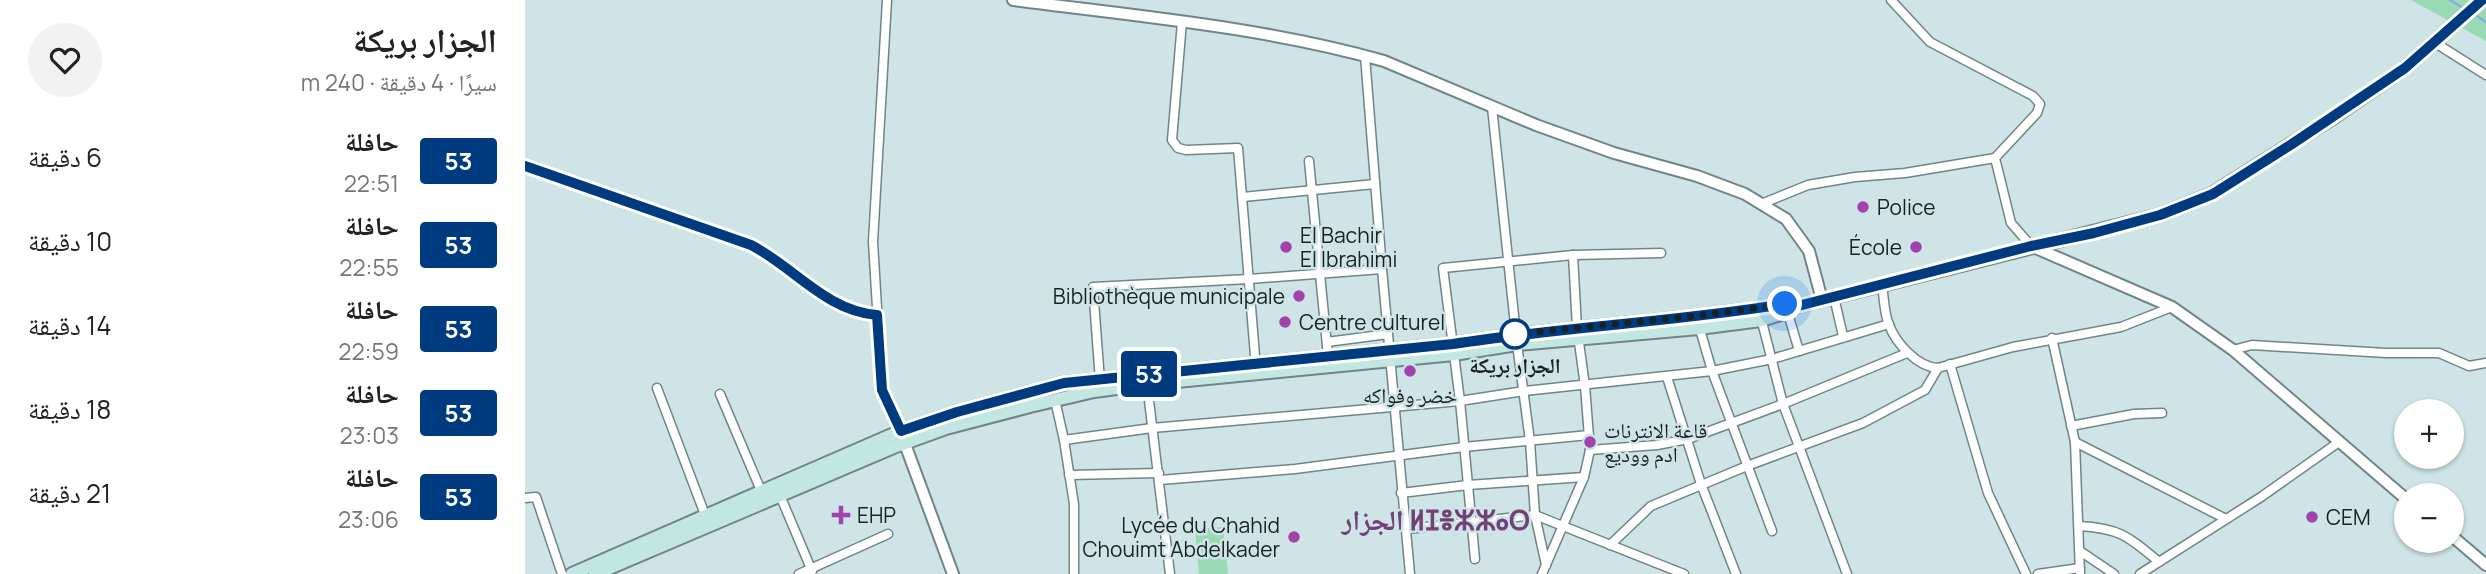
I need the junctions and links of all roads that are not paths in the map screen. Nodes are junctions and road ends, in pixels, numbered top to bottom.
1 (887, 0) edge
2 (1013, 0) edge
3 (1891, 0) edge
4 (2482, 0) edge
5 (1182, 22) junction
6 (2434, 42) junction
7 (1365, 56) junction
8 (2486, 75) edge
9 (1492, 107) junction
10 (1995, 158) junction
11 (1309, 161) dead end
12 (525, 166) edge
13 (1375, 184) junction
14 (1312, 190) junction
15 (1243, 197) junction
16 (1761, 204) junction
17 (2031, 246) junction
18 (1661, 253) dead end
19 (1573, 255) junction
20 (1509, 262) junction
21 (1382, 269) junction
22 (1320, 274) junction
23 (1249, 279) junction
24 (1882, 285) junction
25 (1828, 299) junction
26 (1790, 307) junction
27 (2172, 307) junction
28 (1759, 314) junction
29 (877, 315) junction
30 (1698, 322) junction
31 (1889, 324) junction
32 (1578, 333) junction
33 (1388, 334) junction
34 (1843, 336) junction
35 (2052, 338) junction
36 (1516, 339) junction
37 (1327, 342) junction
38 (1453, 349) junction
39 (2233, 350) junction
40 (1799, 351) junction
41 (1907, 353) junction
42 (1391, 355) junction
43 (1328, 356) junction
44 (1772, 359) junction
45 (2486, 363) edge
46 (1950, 364) junction
47 (1938, 368) junction
48 (1256, 369) junction
49 (1712, 371) junction
50 (1667, 377) junction
51 (1147, 384) junction
52 (1101, 385) junction
53 (1585, 386) junction
54 (657, 388) dead end
55 (1524, 391) junction
56 (720, 394) dead end
57 (1055, 400) junction
58 (1460, 401) junction
59 (1783, 404) junction
60 (1395, 407) junction
61 (2162, 413) dead end
62 (1731, 422) junction
63 (2071, 426) junction
64 (1152, 428) junction
65 (1590, 435) junction
66 (903, 438) junction
67 (1688, 439) junction
68 (1064, 440) junction
69 (1529, 441) junction
70 (2075, 442) junction
71 (2339, 442) junction
72 (1464, 447) junction
73 (1800, 447) junction
74 (1590, 450) junction
75 (1399, 455) junction
76 (1747, 466) junction
77 (1069, 475) junction
78 (1159, 477) junction
79 (1584, 477) junction
80 (1532, 481) junction
81 (1701, 484) junction
82 (1468, 485) junction
83 (2394, 489) edge
84 (779, 491) junction
85 (762, 493) junction
86 (1401, 493) junction
87 (525, 498) edge
88 (1535, 515) junction
89 (2226, 519) junction
90 (708, 521) junction
91 (1471, 521) junction
92 (2079, 526) junction
93 (1562, 527) junction
94 (1407, 528) junction
95 (1772, 531) dead end
96 (888, 534) dead end
97 (1610, 545) junction
98 (2464, 547) edge
99 (2080, 551) junction
100 (1475, 559) dead end
101 (2159, 562) junction
102 (1546, 565) junction
103 (2486, 565) edge
104 (812, 571) edge
105 (2080, 571) edge
106 (562, 574) edge
107 (572, 574) edge
108 (595, 574) edge
109 (799, 574) edge
110 (953, 574) edge
111 (1074, 574) edge
112 (1170, 574) edge
113 (1410, 574) edge
114 (1542, 574) edge
115 (1684, 574) edge
116 (1736, 574) edge
117 (1847, 574) edge
118 (2026, 574) edge
119 (2038, 574) edge
120 (2114, 574) edge
121 (2140, 574) edge

1 - 29 street
2 - 5 street
3 - 10 street
4 - 6 main road
5 - 7 street
5 - 15 street
6 - 8 street
6 - 17 main road
7 - 9 street
7 - 13 street
9 - 16 street
9 - 20 street
10 - 16 street
10 - 17 street
11 - 14 street
12 - 29 street
13 - 14 street
13 - 21 street
14 - 15 street
14 - 22 street
15 - 23 street
16 - 25 street
17 - 24 main road
17 - 27 street
18 - 19 street
19 - 20 street
19 - 32 street
20 - 36 street
20 - 38 street
21 - 22 street
21 - 33 street
22 - 23 street
22 - 37 street
23 - 48 street
23 - 52 street
24 - 25 main road
24 - 31 street
25 - 26 main road
25 - 34 street
26 - 28 main road
26 - 40 street
27 - 35 street
27 - 39 street
28 - 30 main road
28 - 44 street
29 - 66 street
30 - 32 main road
30 - 49 street
31 - 34 street
31 - 41 street
32 - 36 main road
32 - 53 street
33 - 37 street
33 - 42 street
34 - 40 street
35 - 46 street
35 - 63 street
36 - 38 main road
36 - 55 street
37 - 43 street
38 - 42 main road
38 - 58 street
39 - 45 street
39 - 71 street
40 - 44 street
41 - 47 street
41 - 59 street
42 - 43 main road
42 - 48 main road
42 - 60 street
43 - 48 main road
44 - 49 street
44 - 59 street
46 - 47 street
46 - 118 street
47 - 73 street
48 - 51 main road
48 - 52 main road
49 - 50 street
49 - 62 street
50 - 53 street
50 - 67 street
51 - 52 main road
51 - 64 street
52 - 57 main road
52 - 66 main road
53 - 55 street
53 - 65 street
54 - 90 street
55 - 58 street
55 - 69 street
56 - 85 street
57 - 66 main road
57 - 68 street
58 - 60 street
58 - 72 street
59 - 62 street
59 - 73 street
60 - 64 street
60 - 75 street
61 - 63 street
62 - 67 street
62 - 76 street
63 - 70 street
64 - 68 street
64 - 78 street
65 - 69 street
65 - 74 street
66 - 84 main road
66 - 110 street
67 - 74 street
67 - 81 street
68 - 77 street
69 - 72 street
69 - 80 street
70 - 89 street
70 - 92 street
71 - 83 street
71 - 89 street
72 - 75 street
72 - 82 street
73 - 76 street
73 - 117 street
74 - 79 street
75 - 78 street
75 - 86 street
76 - 81 street
76 - 95 street
77 - 78 street
77 - 111 street
78 - 112 street
79 - 80 street
79 - 93 street
80 - 82 street
80 - 88 street
81 - 97 street
81 - 116 street
82 - 86 street
82 - 91 street
84 - 85 main road
84 - 90 main road
84 - 104 street
85 - 90 main road
86 - 94 street
87 - 106 street
88 - 91 street
88 - 93 street
88 - 102 street
89 - 101 street
90 - 107 main road
90 - 108 main road
91 - 94 street
91 - 100 street
92 - 99 street
92 - 101 street
93 - 97 street
93 - 102 street
94 - 113 street
96 - 104 street
97 - 115 street
98 - 103 street
99 - 105 street
99 - 120 street
101 - 121 street
102 - 114 street
104 - 109 street
105 - 119 street

